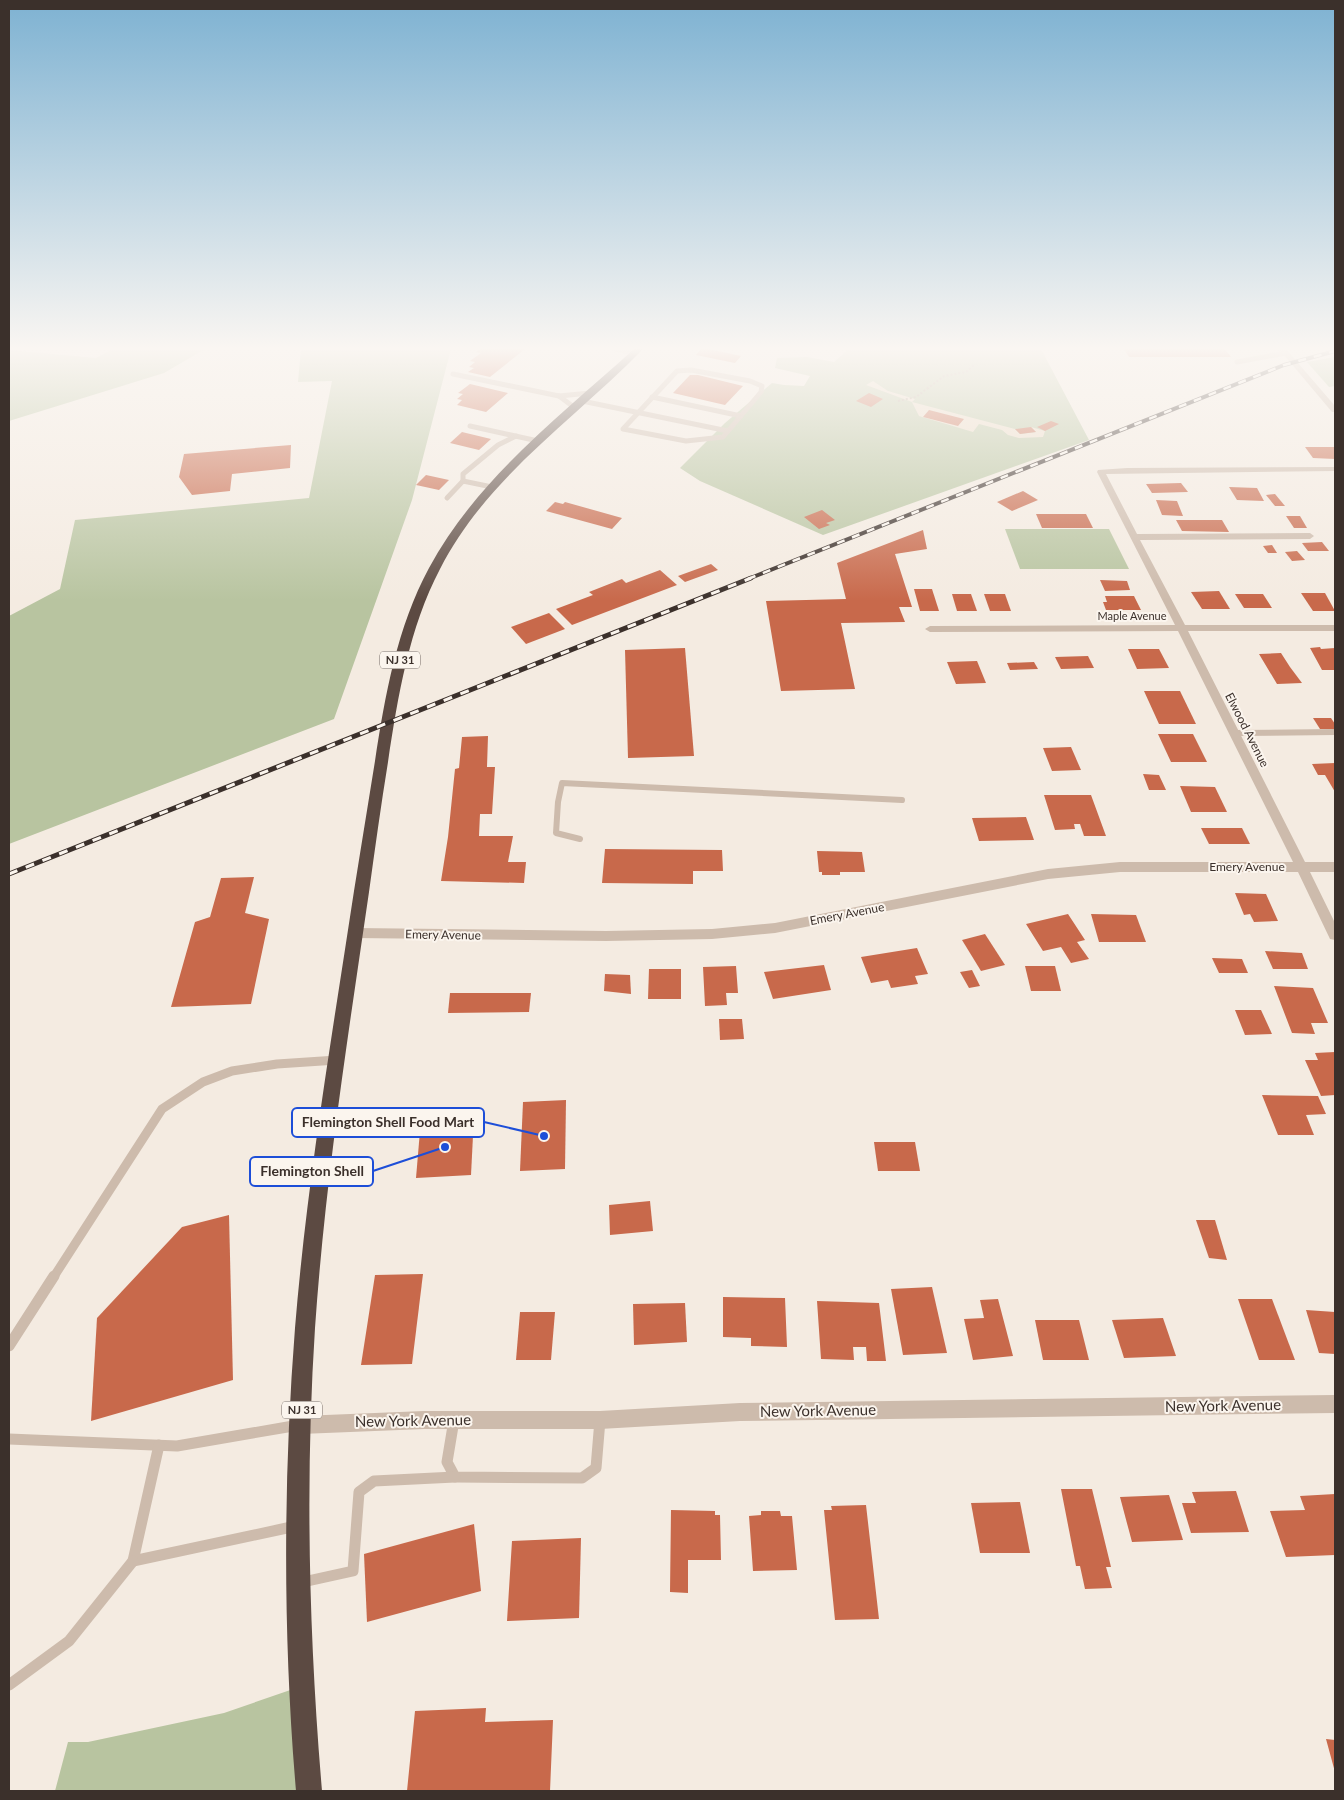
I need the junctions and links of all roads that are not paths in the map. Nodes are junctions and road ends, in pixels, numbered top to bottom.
1 (502, 433) edge
2 (548, 433) edge
3 (644, 433) edge
4 (726, 433) edge
5 (516, 436) junction
6 (538, 442) junction
7 (1335, 469) edge
8 (463, 481) junction
9 (492, 487) junction
10 (448, 498) dead end
11 (1310, 536) dead end
12 (1133, 537) junction
13 (1180, 628) junction
14 (1335, 628) edge
15 (930, 629) dead end
16 (1335, 732) edge
17 (1235, 733) junction
18 (902, 800) dead end
19 (580, 839) dead end
20 (1300, 867) junction
21 (1335, 867) edge
22 (356, 933) junction
23 (1335, 936) edge
24 (338, 1060) junction
25 (9, 1346) edge
26 (1335, 1404) edge
27 (454, 1420) junction
28 (600, 1420) junction
29 (301, 1425) junction
30 (9, 1439) edge
31 (159, 1445) junction
32 (454, 1477) junction
33 (298, 1526) junction
34 (133, 1561) junction
35 (298, 1583) junction
36 (9, 1685) edge
37 (309, 1791) edge

1 - 5 lane
2 - 6 highway, NJ 31
3 - 4 lane
5 - 6 lane
5 - 8 lane
6 - 9 highway, NJ 31
7 - 12 street, Elwood Avenue
8 - 9 lane
8 - 10 lane
9 - 22 highway, NJ 31
11 - 12 street
12 - 13 street, Elwood Avenue
13 - 14 street, Maple Avenue
13 - 15 street, Maple Avenue
13 - 17 street, Elwood Avenue
16 - 17 lane
17 - 20 street, Elwood Avenue
18 - 19 lane
20 - 21 street, Emery Avenue
20 - 22 street, Emery Avenue
20 - 23 street, Elwood Avenue
22 - 24 highway, NJ 31
24 - 25 lane
24 - 29 highway, NJ 31
26 - 28 street, New York Avenue
27 - 28 street, New York Avenue
27 - 29 street, New York Avenue
27 - 32 lane
28 - 32 lane
29 - 31 lane
29 - 33 highway, NJ 31
30 - 31 lane
31 - 34 lane
32 - 35 lane
33 - 34 lane
33 - 35 highway, NJ 31
34 - 36 lane
35 - 37 highway, NJ 31

